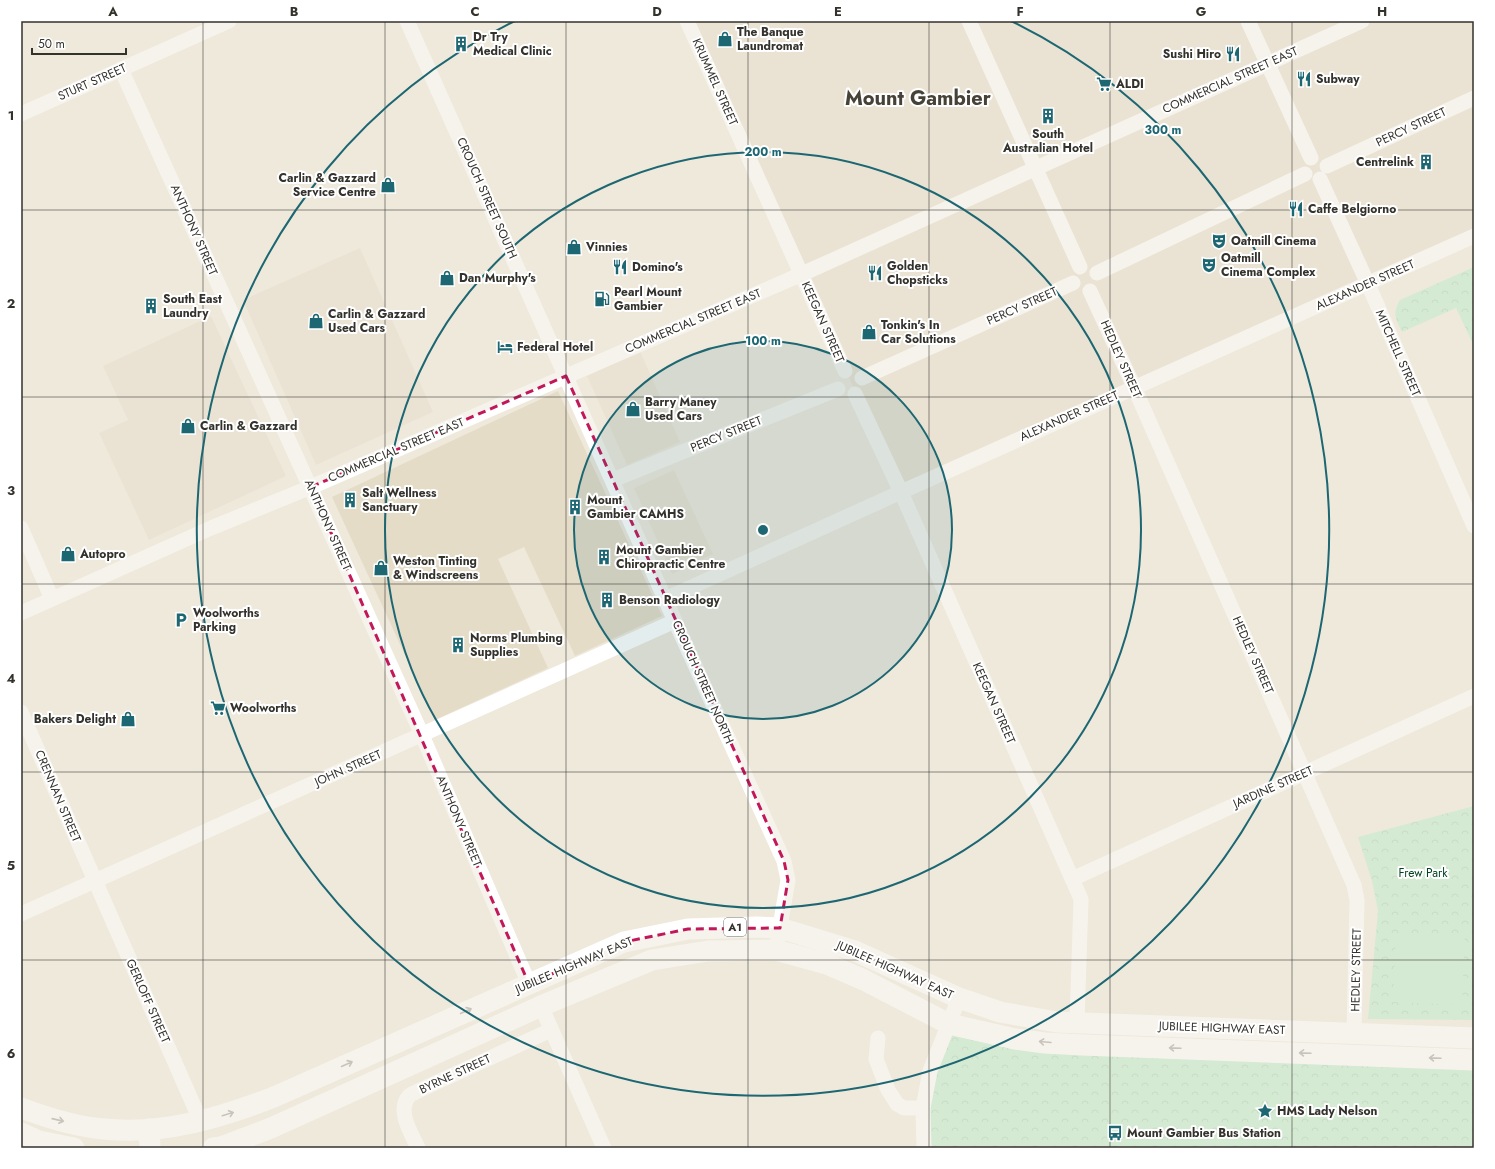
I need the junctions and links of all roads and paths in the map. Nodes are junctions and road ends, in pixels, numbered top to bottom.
1 (229, 21) edge
2 (407, 21) edge
3 (687, 21) edge
4 (969, 21) edge
5 (1248, 21) edge
6 (1362, 21) edge
7 (1267, 64) junction
8 (122, 69) junction
9 (1474, 98) edge
10 (21, 114) edge
11 (1310, 158) junction
12 (1327, 166) junction
13 (1034, 168) junction
14 (1305, 174) junction
15 (1320, 180) junction
16 (1474, 236) edge
17 (1080, 267) junction
18 (1097, 273) junction
19 (802, 274) junction
20 (1073, 283) junction
21 (1368, 284) junction
22 (1090, 291) junction
23 (845, 371) junction
24 (566, 376) junction
25 (862, 378) junction
26 (1134, 387) junction
27 (838, 388) junction
28 (855, 394) junction
29 (613, 480) junction
30 (311, 487) junction
31 (901, 492) junction
32 (1474, 526) edge
33 (21, 528) edge
34 (52, 599) junction
35 (665, 599) junction
36 (21, 613) edge
37 (675, 621) junction
38 (1474, 696) edge
39 (21, 712) edge
40 (422, 735) junction
41 (1305, 773) junction
42 (1072, 879) junction
43 (95, 881) junction
44 (21, 914) edge
45 (780, 928) junction
46 (776, 950) junction
47 (528, 984) junction
48 (959, 998) junction
49 (541, 1006) junction
50 (1077, 1023) junction
51 (949, 1024) junction
52 (551, 1030) junction
53 (1354, 1033) junction
54 (878, 1038) dead end
55 (1474, 1038) edge
56 (1474, 1060) edge
57 (321, 1076) junction
58 (332, 1101) junction
59 (21, 1108) edge
60 (923, 1108) junction
61 (201, 1122) junction
62 (149, 1138) edge
63 (31, 1140) edge
64 (74, 1148) edge
65 (218, 1148) edge
66 (418, 1148) edge
67 (604, 1148) edge
68 (924, 1148) edge

1 - 8 street, STURT STREET
2 - 24 street, CROUCH STREET SOUTH
3 - 19 street, KRUMMEL STREET
4 - 13 street
5 - 7 street
6 - 7 street, COMMERCIAL STREET EAST
7 - 11 street
7 - 13 street, COMMERCIAL STREET EAST
8 - 10 street, STURT STREET
8 - 30 street, ANTHONY STREET
9 - 12 street, PERCY STREET
11 - 12 street
11 - 14 street
12 - 15 street
13 - 17 street
13 - 19 street, COMMERCIAL STREET EAST
14 - 15 street
14 - 18 street
15 - 21 street, MITCHELL STREET
16 - 21 street, ALEXANDER STREET
17 - 18 street
17 - 20 street
18 - 22 street
19 - 23 street, KEEGAN STREET
19 - 24 street, COMMERCIAL STREET EAST
20 - 22 street
20 - 25 street, PERCY STREET
21 - 26 street, ALEXANDER STREET
21 - 32 street, MITCHELL STREET
22 - 26 street, HEDLEY STREET
23 - 25 street
23 - 27 street
24 - 29 street, CROUCH STREET NORTH
24 - 30 street, COMMERCIAL STREET EAST
25 - 28 street
26 - 31 street, ALEXANDER STREET
26 - 41 street, HEDLEY STREET
27 - 28 street
27 - 29 street, PERCY STREET
28 - 31 street, KEEGAN STREET
29 - 35 street, CROUCH STREET NORTH
30 - 34 street, COMMERCIAL STREET EAST
30 - 40 street, ANTHONY STREET
31 - 35 street, ALEXANDER STREET
31 - 42 street, KEEGAN STREET
33 - 34 street
34 - 36 street, COMMERCIAL STREET EAST
35 - 37 street, CROUCH STREET NORTH
37 - 40 street, JOHN STREET
37 - 45 street, CROUCH STREET NORTH
38 - 41 street, JARDINE STREET
39 - 43 street, CRENNAN STREET
40 - 43 street, JOHN STREET
40 - 47 street, ANTHONY STREET
41 - 42 street, JARDINE STREET
41 - 53 street, HEDLEY STREET
42 - 50 street, KEEGAN STREET
43 - 44 street, JOHN STREET
43 - 61 street, GERLOFF STREET
45 - 46 street, CROUCH STREET NORTH
45 - 47 highway, JUBILEE HIGHWAY EAST / A1
45 - 48 highway, JUBILEE HIGHWAY EAST / A1
46 - 49 highway, JUBILEE HIGHWAY EAST / A1
46 - 51 highway, JUBILEE HIGHWAY EAST / A1
57 -> 47 highway, JUBILEE HIGHWAY EAST / A1
48 - 50 highway, JUBILEE HIGHWAY EAST / A1
48 - 51 street
49 - 52 street
49 - 58 highway, JUBILEE HIGHWAY EAST / A1
50 - 53 highway, JUBILEE HIGHWAY EAST / A1
56 -> 51 highway, JUBILEE HIGHWAY EAST / A1
51 - 60 street
52 - 66 street, BYRNE STREET
52 - 67 street
53 - 55 highway, JUBILEE HIGHWAY EAST / A1
54 - 60 street
57 - 58 highway
61 -> 57 highway, JUBILEE HIGHWAY EAST / A1
58 - 65 highway, JUBILEE HIGHWAY EAST / A1
59 -> 62 highway, JUBILEE HIGHWAY EAST / A1
60 - 68 street
61 - 62 highway, JUBILEE HIGHWAY EAST / A1
63 - 64 highway

